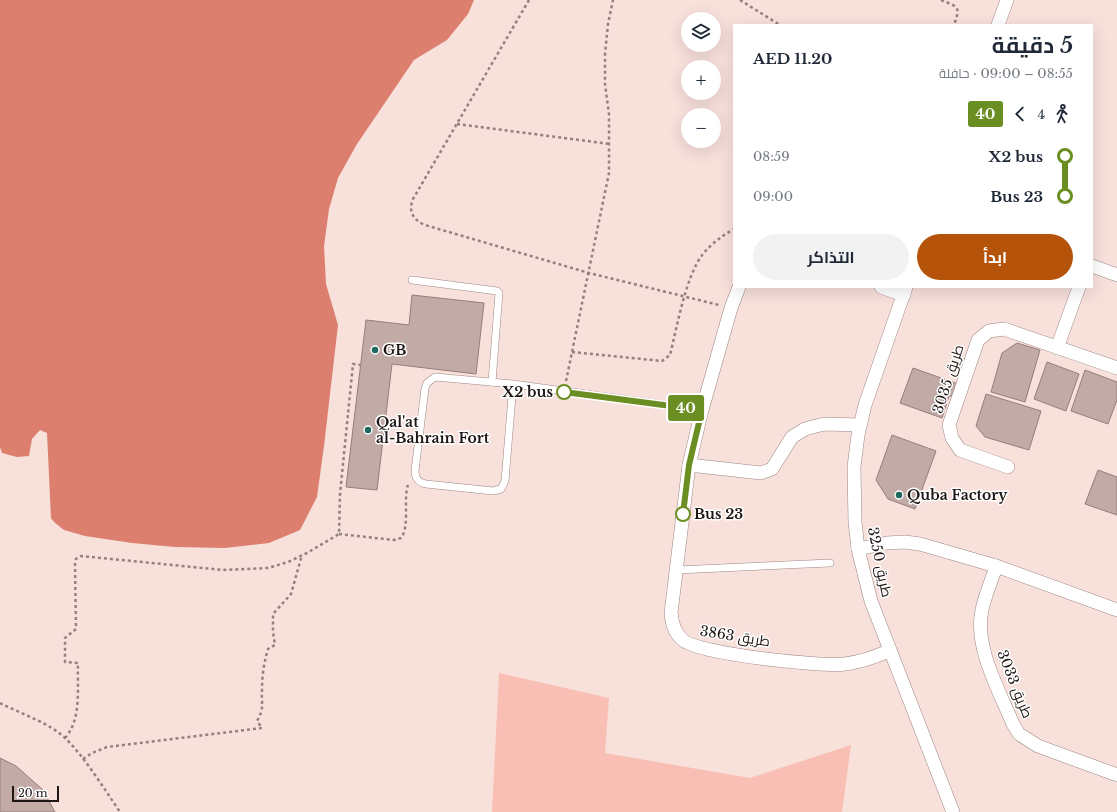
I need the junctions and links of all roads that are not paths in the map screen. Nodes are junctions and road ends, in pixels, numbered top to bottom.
1 (1007, 0) edge
2 (998, 24) edge
3 (1093, 266) edge
4 (1117, 275) edge
5 (412, 280) dead end
6 (739, 288) edge
7 (886, 288) edge
8 (1079, 288) edge
9 (905, 291) edge
10 (1057, 348) junction
11 (1117, 368) edge
12 (492, 382) junction
13 (513, 384) junction
14 (702, 410) junction
15 (860, 425) junction
16 (689, 465) junction
17 (1008, 468) dead end
18 (858, 549) junction
19 (830, 563) dead end
20 (996, 566) junction
21 (677, 570) junction
22 (1117, 610) edge
23 (889, 651) junction
24 (1117, 775) edge
25 (953, 812) edge

1 - 2 street
3 - 4 street
5 - 12 lane
6 - 14 street, طريق 3863
7 - 9 street
8 - 10 street
9 - 15 street, طريق 3250
10 - 11 street, طريق 3035
10 - 17 street, طريق 3035
12 - 13 lane
12 - 13 lane
13 - 14 lane
14 - 16 street, طريق 3863
15 - 16 street
15 - 18 street, طريق 3250
16 - 21 street, طريق 3863
18 - 20 street
18 - 23 street, طريق 3250
19 - 21 lane
20 - 22 street
20 - 24 street, طريق 3033
21 - 23 street, طريق 3863
23 - 25 street, طريق 3250

